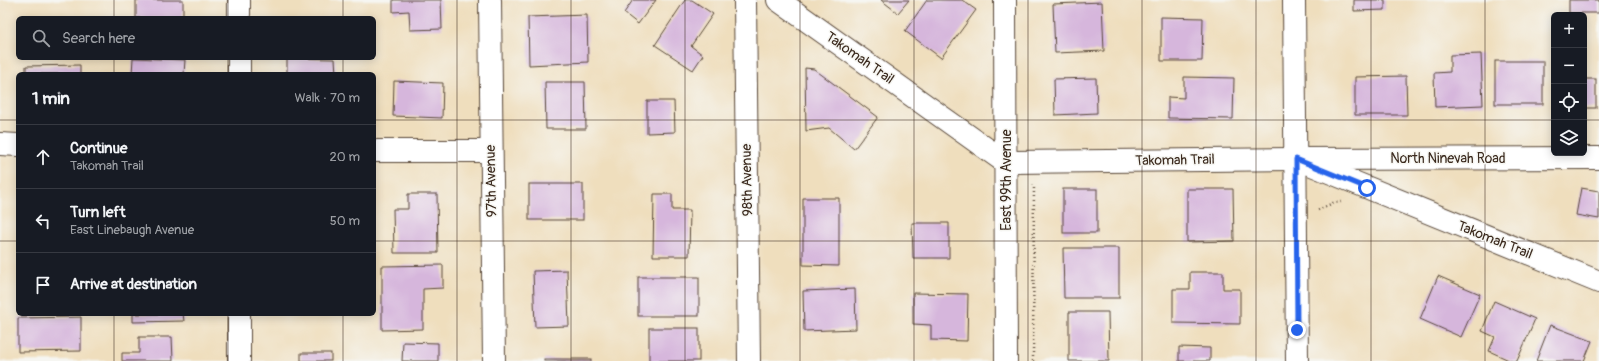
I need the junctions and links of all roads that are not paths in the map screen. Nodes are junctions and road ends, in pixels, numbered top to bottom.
1 (239, 0) edge
2 (490, 0) edge
3 (745, 0) edge
4 (778, 0) edge
5 (1005, 0) edge
6 (1294, 0) edge
7 (239, 16) edge
8 (239, 60) edge
9 (239, 72) edge
10 (0, 144) edge
11 (16, 144) edge
12 (376, 151) edge
13 (491, 151) junction
14 (1599, 158) edge
15 (1296, 159) junction
16 (1005, 162) junction
17 (1599, 282) edge
18 (239, 316) edge
19 (239, 361) edge
20 (494, 361) edge
21 (749, 361) edge
22 (1006, 361) edge
23 (1297, 361) edge

1 - 7 street
2 - 13 street, 97th Avenue
3 - 21 street, 98th Avenue
4 - 16 street, Takomah Trail
5 - 16 street, East 99th Avenue
6 - 15 street
8 - 9 street
10 - 11 street
12 - 13 street
13 - 20 street, 97th Avenue
14 - 15 street, North Ninevah Road
15 - 16 street, Takomah Trail
15 - 17 street, Takomah Trail
15 - 23 street
16 - 22 street, East 99th Avenue
18 - 19 street

